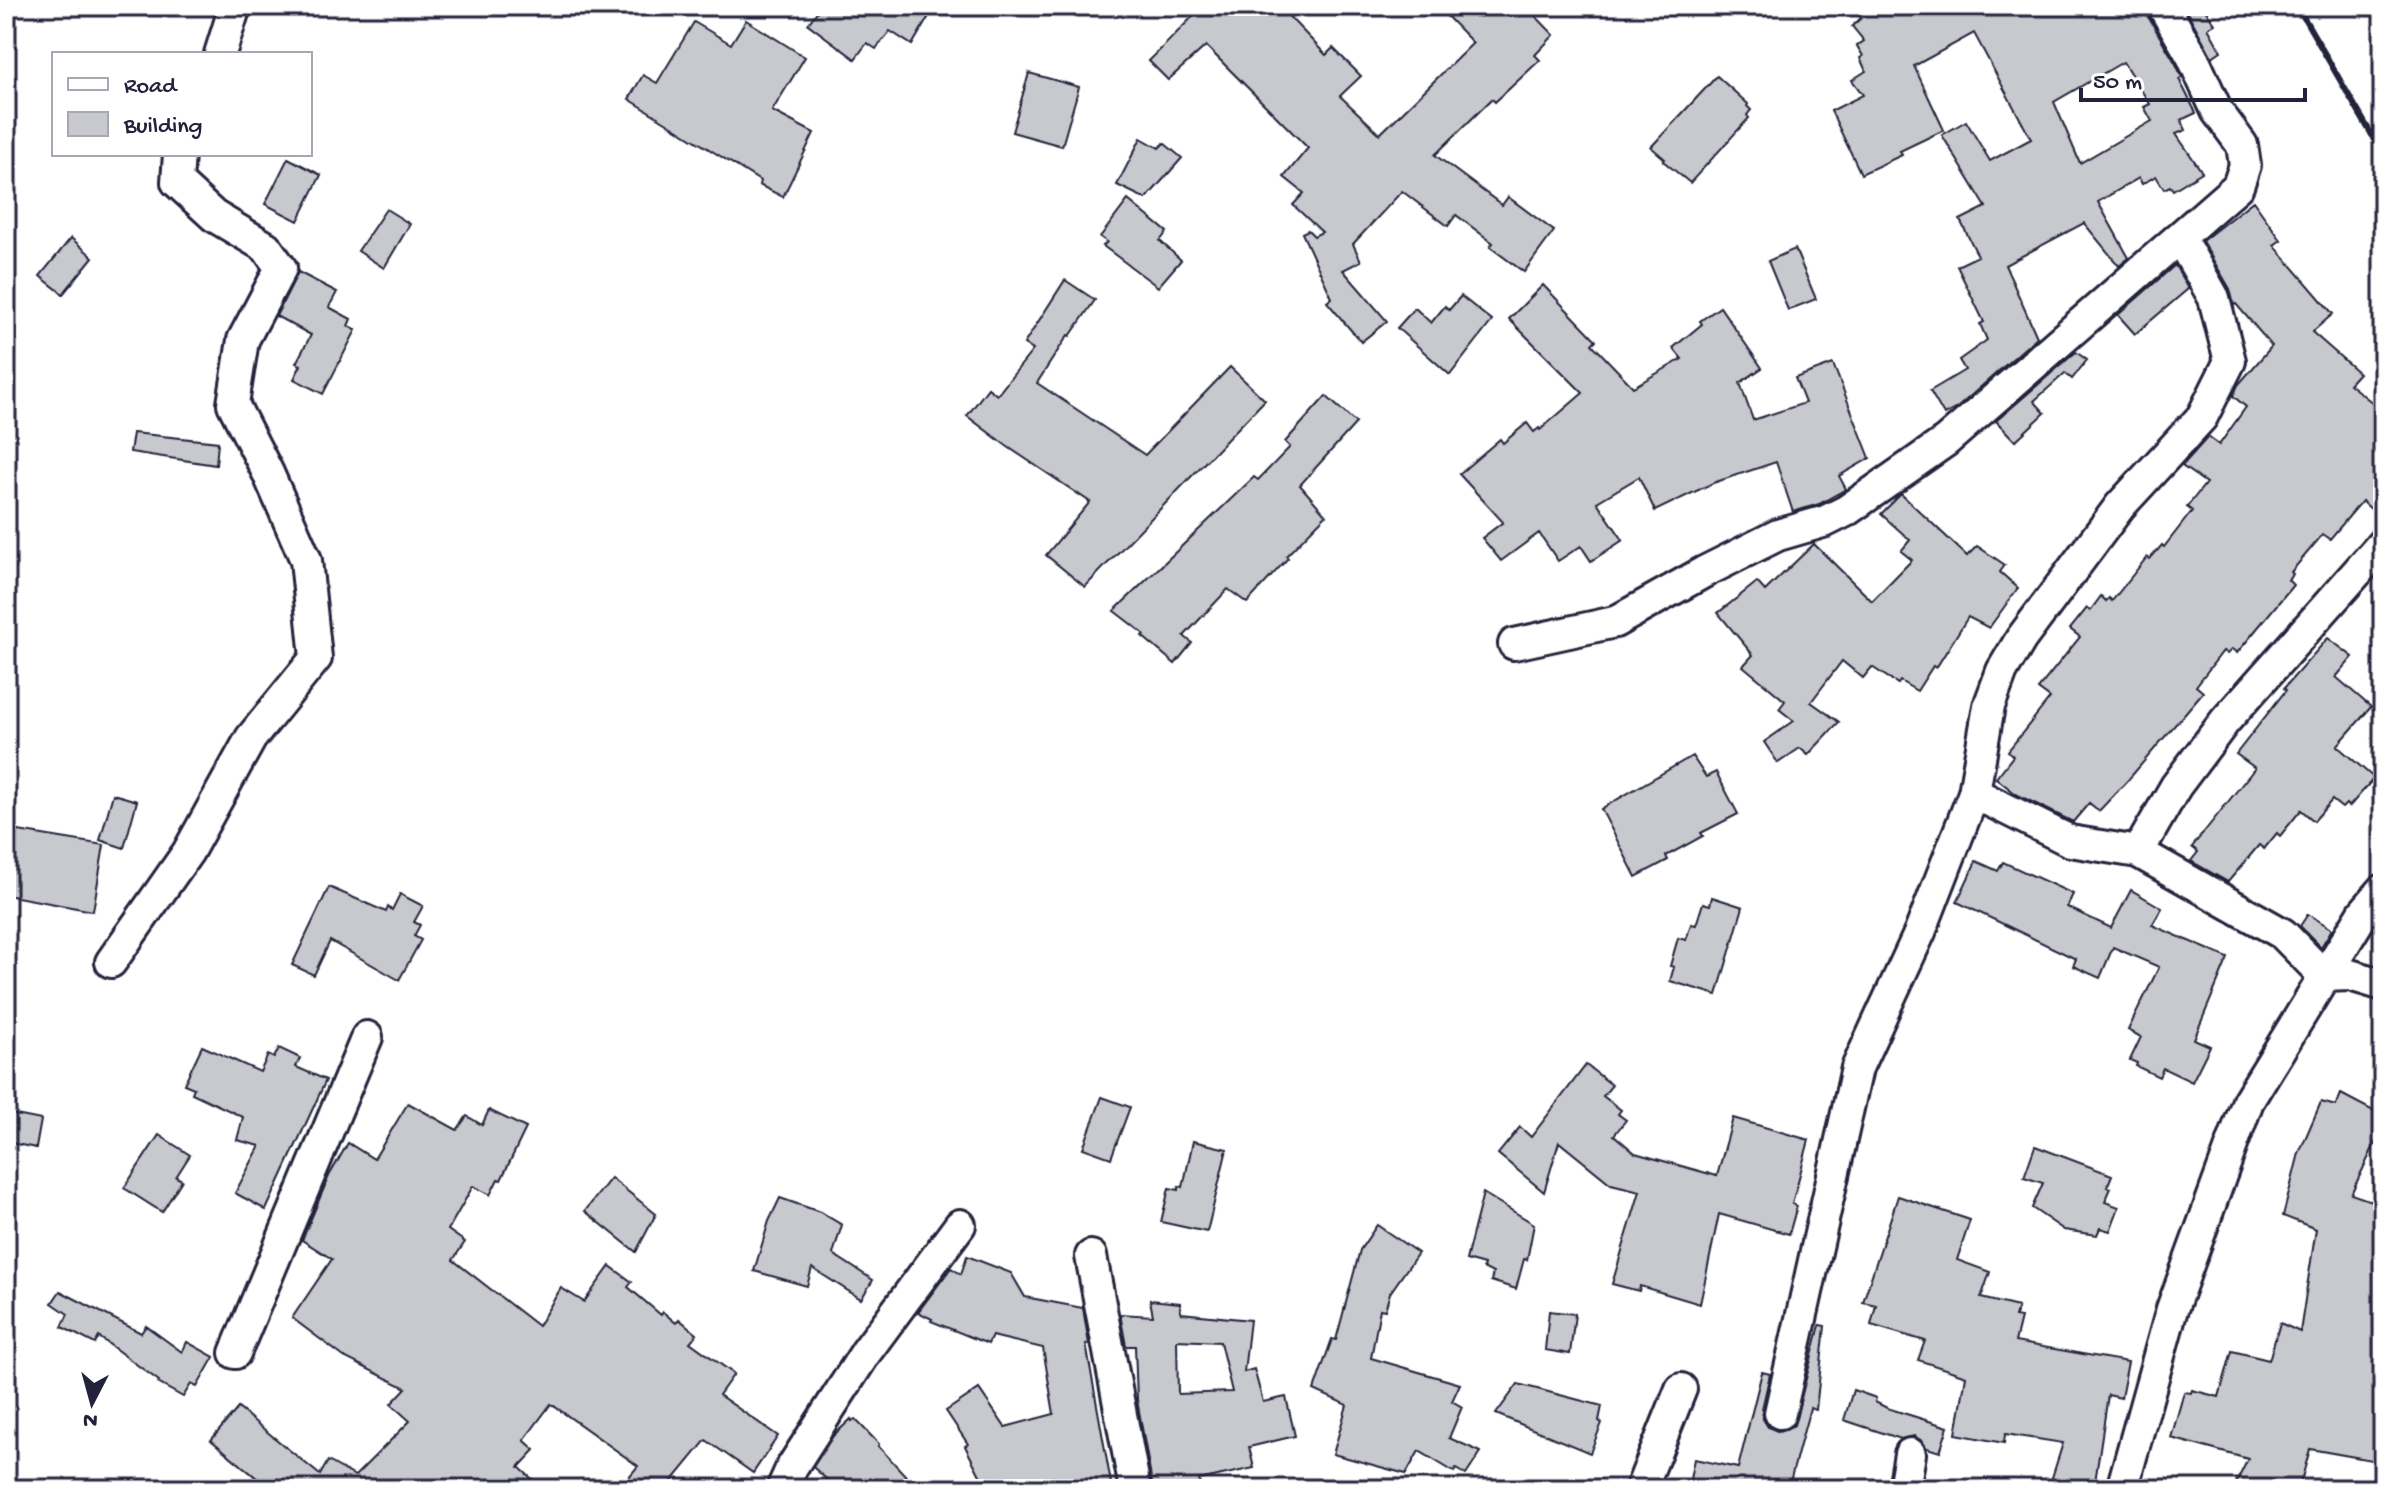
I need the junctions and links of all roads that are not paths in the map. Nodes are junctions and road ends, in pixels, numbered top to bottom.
1 (235, 6) edge
2 (2163, 6) edge
3 (221, 52) edge
4 (179, 156) edge
5 (2180, 238) junction
6 (2383, 543) edge
7 (1514, 644) dead end
8 (1974, 793) junction
9 (2138, 852) junction
10 (2383, 890) edge
11 (111, 962) dead end
12 (2324, 976) junction
13 (2383, 985) edge
14 (367, 1037) dead end
15 (960, 1225) dead end
16 (1091, 1256) dead end
17 (235, 1353) dead end
18 (1681, 1389) dead end
19 (1780, 1413) dead end
20 (1910, 1454) dead end
21 (782, 1489) edge
22 (1135, 1489) edge
23 (1641, 1489) edge
24 (1904, 1489) edge
25 (2122, 1489) edge

1 - 3 street
2 - 5 street
4 - 11 street
5 - 7 street
5 - 8 street
6 - 9 street
8 - 9 street
8 - 19 street
9 - 12 street
10 - 12 street
12 - 13 street
12 - 25 street
14 - 17 street
15 - 21 street
16 - 22 street
18 - 23 street
20 - 24 street

